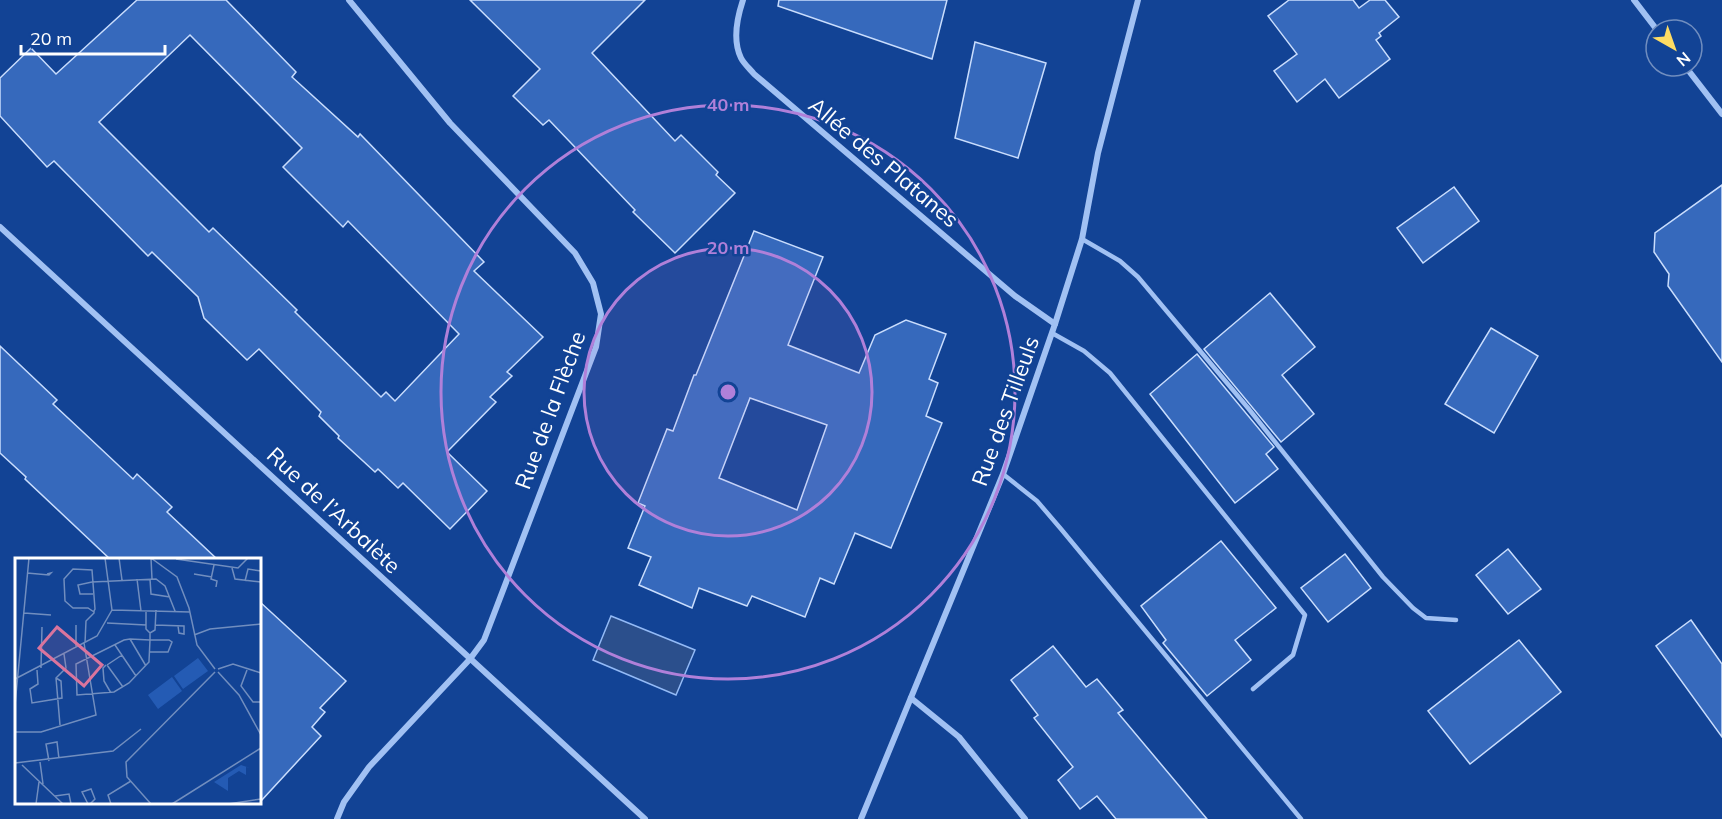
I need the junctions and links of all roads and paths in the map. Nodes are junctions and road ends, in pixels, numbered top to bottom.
1 (349, 0) edge
2 (743, 0) edge
3 (1138, 0) edge
4 (1634, 0) edge
5 (1648, 18) edge
6 (1694, 78) edge
7 (1722, 114) edge
8 (0, 227) edge
9 (1082, 239) junction
10 (1055, 324) junction
11 (1052, 333) junction
12 (1003, 474) junction
13 (1456, 620) dead end
14 (470, 659) junction
15 (1253, 689) dead end
16 (911, 698) junction
17 (337, 819) edge
18 (645, 819) edge
19 (861, 819) edge
20 (1025, 819) edge
21 (1301, 819) edge

1 - 14 street, Rue de la Flèche
2 - 10 street, Allée des Platanes
3 - 9 street, Rue des Tilleuls
4 - 5 street
6 - 7 street
8 - 14 street, Rue de l’Arbalète
9 - 10 street, Rue des Tilleuls
9 - 13 lane
10 - 11 street, Rue des Tilleuls
11 - 12 street, Rue des Tilleuls
11 - 15 lane
12 - 16 street, Rue des Tilleuls
12 - 21 lane
14 - 17 street, Rue de la Flèche
14 - 18 street, Rue de l’Arbalète
16 - 19 street, Rue des Tilleuls
16 - 20 street

